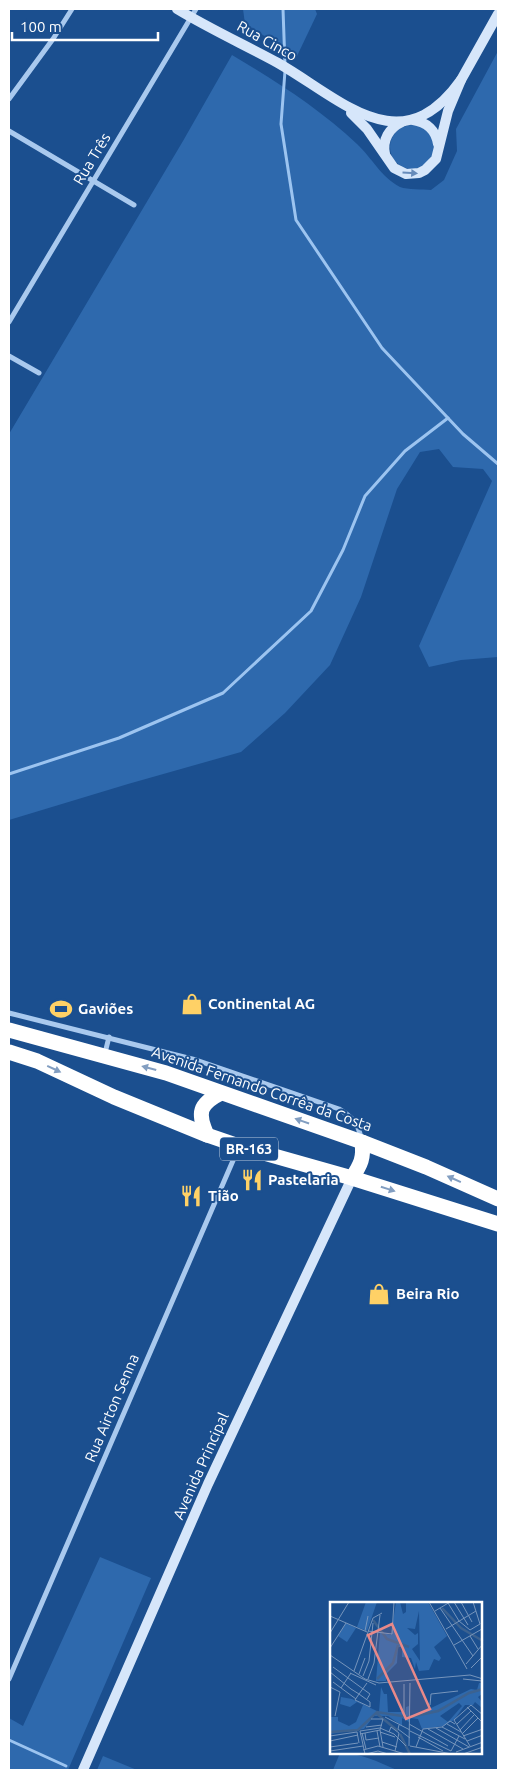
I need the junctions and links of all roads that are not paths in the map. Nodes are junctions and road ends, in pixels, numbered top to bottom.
1 (72, 9) edge
2 (177, 9) edge
3 (194, 13) edge
4 (498, 14) edge
5 (461, 80) junction
6 (9, 99) edge
7 (341, 104) junction
8 (408, 120) junction
9 (9, 132) edge
10 (438, 145) junction
11 (390, 164) junction
12 (93, 180) junction
13 (134, 205) dead end
14 (9, 322) edge
15 (9, 356) edge
16 (39, 373) dead end
17 (9, 1013) edge
18 (9, 1030) edge
19 (109, 1037) junction
20 (9, 1052) edge
21 (104, 1056) junction
22 (221, 1093) junction
23 (207, 1135) junction
24 (362, 1142) junction
25 (239, 1146) junction
26 (352, 1178) junction
27 (498, 1199) edge
28 (498, 1224) edge
29 (9, 1679) edge
30 (83, 1770) edge

1 - 6 street
2 - 3 street, Rua Cinco
3 - 7 street, Rua Cinco
3 - 12 street, Rua Três
4 - 5 street
5 - 8 street
5 - 10 street
7 - 8 street
7 - 11 street
8 - 10 street
8 - 11 street
9 - 12 street
11 -> 10 street
12 - 13 street
12 - 14 street, Rua Três
15 - 16 street
17 - 19 street
18 - 21 highway, Avenida Fernando Corrêa da Costa
19 - 21 street
19 - 24 street
20 -> 23 highway, BR-163
22 -> 21 highway, Avenida Fernando Corrêa da Costa
22 - 23 highway
24 -> 22 highway, Avenida Fernando Corrêa da Costa
23 - 25 highway, BR-163
24 - 26 highway
27 -> 24 highway, Avenida Fernando Corrêa da Costa
25 - 26 highway, BR-163
25 - 29 street, Rua Airton Senna
26 -> 28 highway, BR-163
26 - 30 street, Avenida Principal

